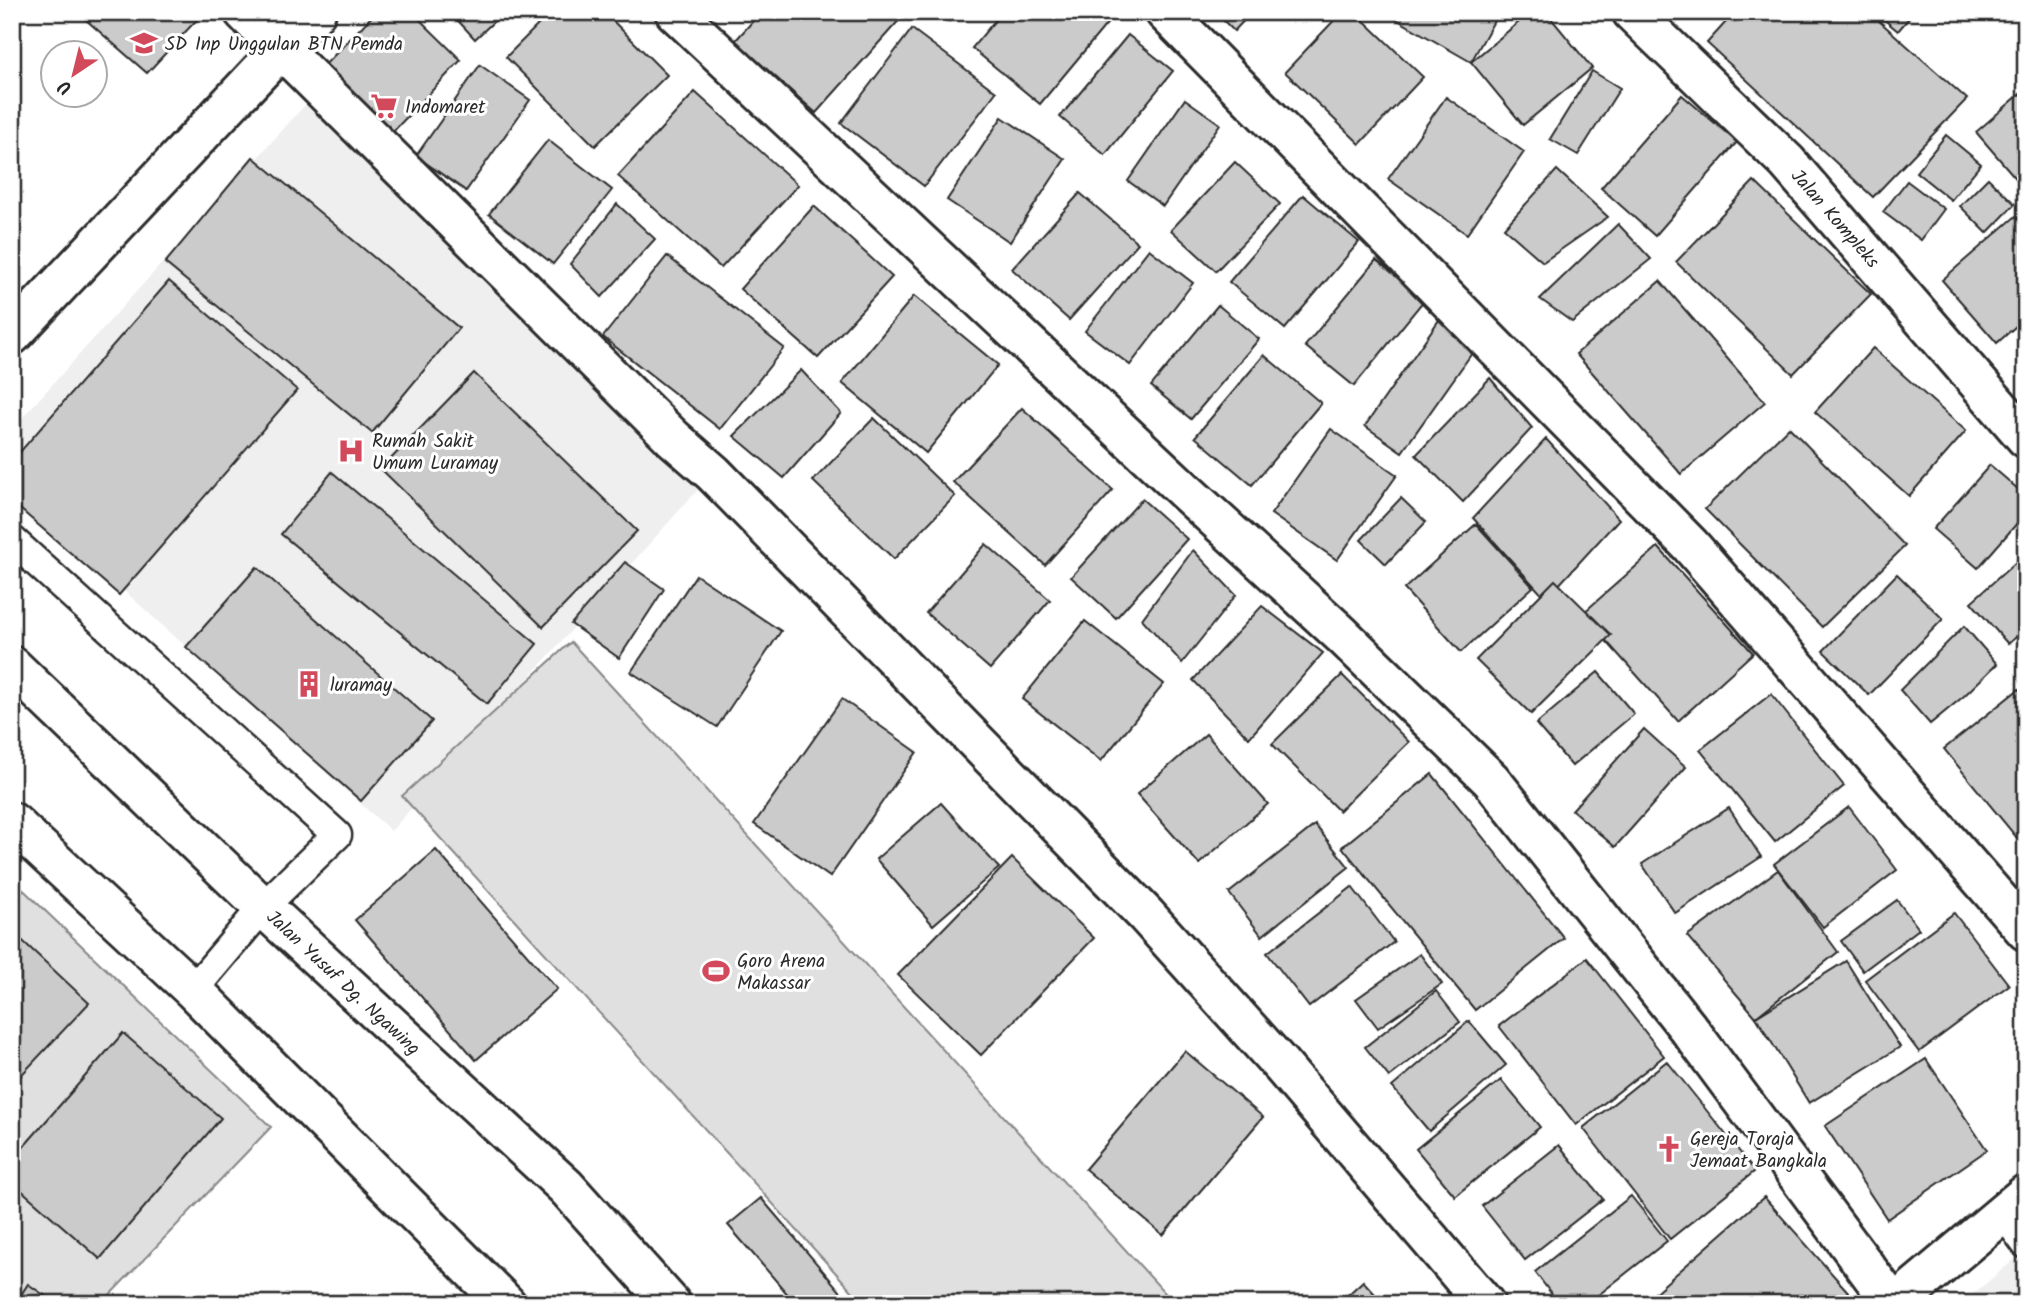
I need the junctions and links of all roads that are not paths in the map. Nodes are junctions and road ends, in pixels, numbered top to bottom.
1 (244, 12) edge
2 (316, 12) edge
3 (675, 12) edge
4 (1165, 12) edge
5 (1632, 12) edge
6 (282, 49) junction
7 (12, 335) edge
8 (2026, 438) edge
9 (12, 540) edge
10 (12, 666) edge
11 (12, 822) edge
12 (263, 907) junction
13 (2026, 931) edge
14 (194, 990) junction
15 (2014, 1203) edge
16 (2026, 1244) edge
17 (506, 1304) edge
18 (671, 1304) edge
19 (1485, 1304) edge
20 (1894, 1304) edge

1 - 6 street
2 - 6 street
3 - 20 street
4 - 13 street
5 - 8 street, Jalan Kompleks
6 - 7 street
6 - 19 street
9 - 12 lane
10 - 12 street, Jalan Yusuf Dg. Ngawing
11 - 14 street
12 - 14 lane
12 - 18 street, Jalan Yusuf Dg. Ngawing
14 - 17 street
15 - 16 lane
15 - 20 street

